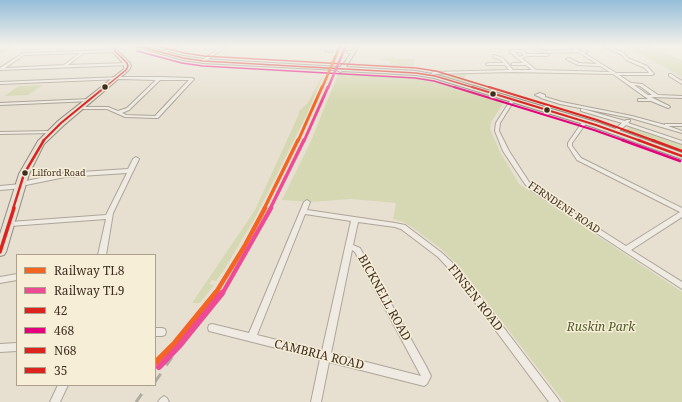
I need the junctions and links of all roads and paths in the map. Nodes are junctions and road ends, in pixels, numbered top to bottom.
1 (128, 64) edge
2 (507, 64) edge
3 (67, 65) edge
4 (112, 65) edge
5 (261, 65) edge
6 (345, 65) edge
7 (528, 65) edge
8 (595, 65) edge
9 (600, 65) joint
10 (641, 65) edge
11 (64, 67) junction
12 (0, 69) edge
13 (338, 69) junction
14 (502, 71) junction
15 (512, 71) junction
16 (534, 71) junction
17 (614, 73) junction
18 (430, 74) junction
19 (523, 75) dead end
20 (670, 75) dead end
21 (118, 78) junction
22 (160, 78) junction
23 (0, 83) edge
24 (682, 83) edge
25 (629, 84) junction
26 (647, 96) junction
27 (542, 97) dead end
28 (658, 97) junction
29 (681, 97) edge
30 (513, 99) junction
31 (91, 100) junction
32 (639, 100) dead end
33 (652, 100) junction
34 (0, 104) edge
35 (571, 105) junction
36 (668, 107) dead end
37 (81, 108) junction
38 (118, 113) junction
39 (632, 116) junction
40 (585, 122) junction
41 (626, 123) junction
42 (682, 125) edge
43 (664, 126) junction
44 (616, 131) junction
45 (51, 132) junction
46 (682, 132) edge
47 (0, 133) edge
48 (682, 143) edge
49 (682, 156) edge
50 (136, 159) dead end
51 (130, 171) junction
52 (21, 185) junction
53 (0, 188) edge
54 (307, 202) dead end
55 (302, 212) junction
56 (682, 212) edge
57 (110, 217) junction
58 (355, 219) junction
59 (10, 224) junction
60 (349, 246) junction
61 (627, 249) junction
62 (0, 252) edge
63 (102, 254) edge
64 (16, 277) edge
65 (0, 280) edge
66 (682, 286) edge
67 (212, 328) dead end
68 (252, 337) junction
69 (16, 346) edge
70 (0, 348) edge
71 (326, 356) junction
72 (425, 379) joint
73 (63, 386) edge
74 (55, 402) edge
75 (316, 402) edge
76 (555, 402) edge

1 - 21 main road
2 - 15 street
3 - 11 street
4 - 11 street
5 - 13 main road
6 - 13 main road
7 - 16 street
8 - 9 street
9 - 17 street
10 - 17 street
11 - 12 street
13 - 18 main road
14 - 15 street
14 - 18 street
14 - 19 street
15 - 16 street
16 - 17 street
17 - 25 street
18 - 30 main road
20 - 24 street
21 - 22 street
21 - 23 street
21 - 31 main road
22 - 38 street
22 - 38 street
25 - 26 street
25 - 28 street
26 - 28 street
26 - 33 street
27 - 35 street
28 - 29 street
30 - 40 main road
30 - 61 street, FERNDENE ROAD
31 - 34 street
31 - 37 main road
32 - 33 street
33 - 36 street
35 - 39 street
35 - 41 street
37 - 38 street
37 - 45 main road
39 - 41 street
39 - 43 street
40 - 44 main road
40 - 56 street
41 - 44 street
41 - 48 street
42 - 43 street
43 - 46 street
44 - 49 main road
45 - 47 street
45 - 52 main road
50 - 51 street
51 - 52 street
51 - 57 street
52 - 53 street
52 - 59 main road
54 - 55 street
55 - 58 street, FINSEN ROAD
55 - 68 street
56 - 61 street
57 - 59 street
57 - 63 street
58 - 60 street, BICKNELL ROAD
58 - 76 street, FINSEN ROAD
59 - 62 main road
60 - 71 street
60 - 72 street, BICKNELL ROAD
61 - 66 street, FERNDENE ROAD
64 - 65 street
67 - 68 street, CAMBRIA ROAD
68 - 71 street, CAMBRIA ROAD
69 - 70 street
71 - 72 street, CAMBRIA ROAD
71 - 75 street
73 - 74 street

